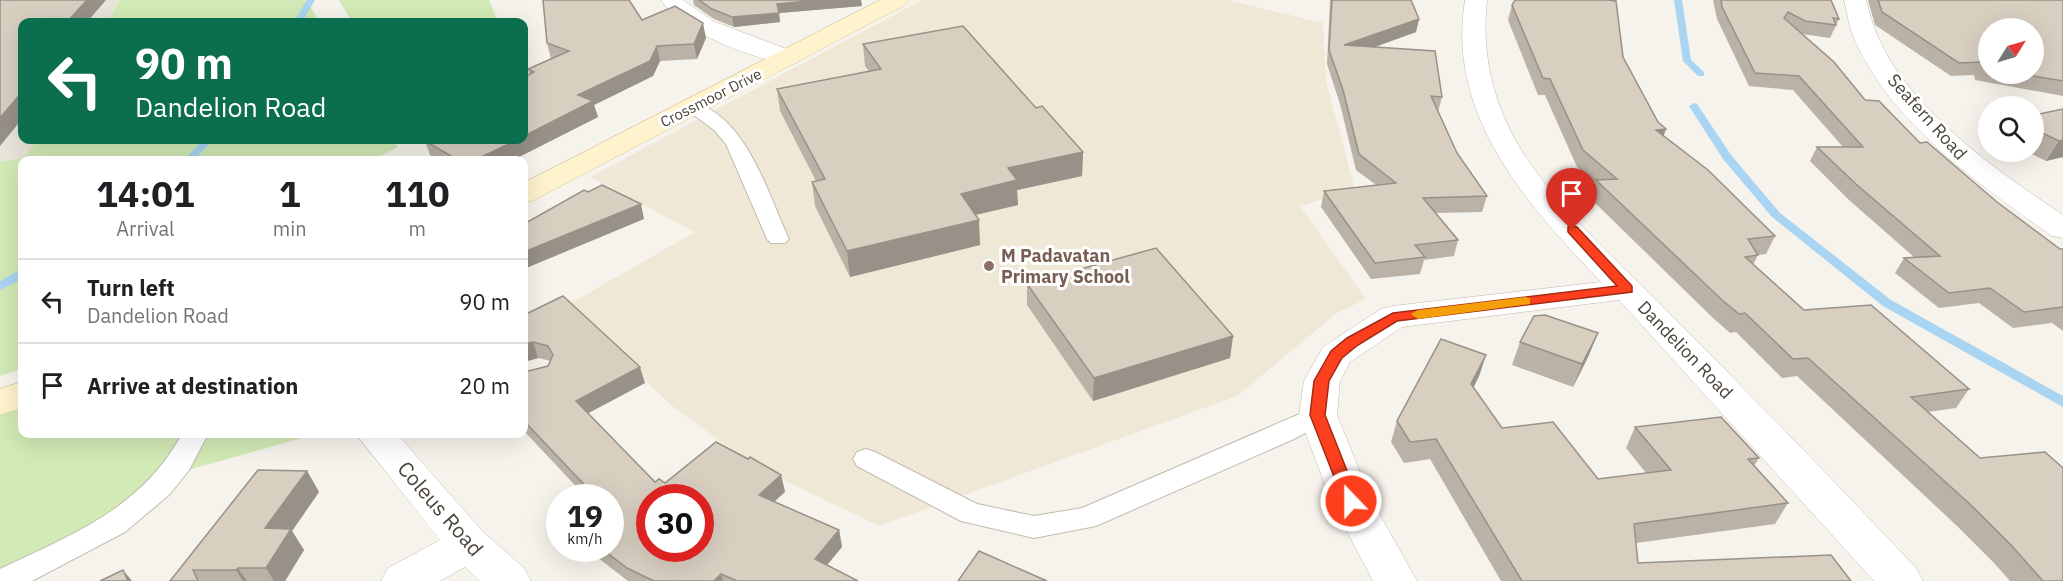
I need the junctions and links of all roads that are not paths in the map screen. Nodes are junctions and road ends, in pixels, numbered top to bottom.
1 (672, 0) edge
2 (897, 0) edge
3 (1476, 0) edge
4 (1855, 0) edge
5 (788, 58) junction
6 (692, 107) junction
7 (528, 192) edge
8 (2063, 203) edge
9 (2029, 206) junction
10 (2063, 229) edge
11 (778, 239) dead end
12 (1627, 289) junction
13 (18, 396) edge
14 (0, 402) edge
15 (1318, 415) junction
16 (193, 438) edge
17 (378, 438) edge
18 (866, 459) dead end
19 (468, 544) junction
20 (4, 581) edge
21 (403, 581) edge
22 (509, 581) edge
23 (1395, 581) edge
24 (1900, 581) edge

1 - 5 street
2 - 5 street, Crossmoor Drive
3 - 12 street, Dandelion Road
4 - 9 street, Seafern Road
5 - 6 street, Crossmoor Drive
6 - 7 street, Crossmoor Drive
6 - 11 lane
8 - 9 street
9 - 10 street, Seafern Road
12 - 15 street
12 - 24 street, Dandelion Road
13 - 14 street
15 - 18 lane
15 - 23 street
16 - 20 lane
17 - 19 street, Coleus Road
19 - 21 street
19 - 22 street, Coleus Road

